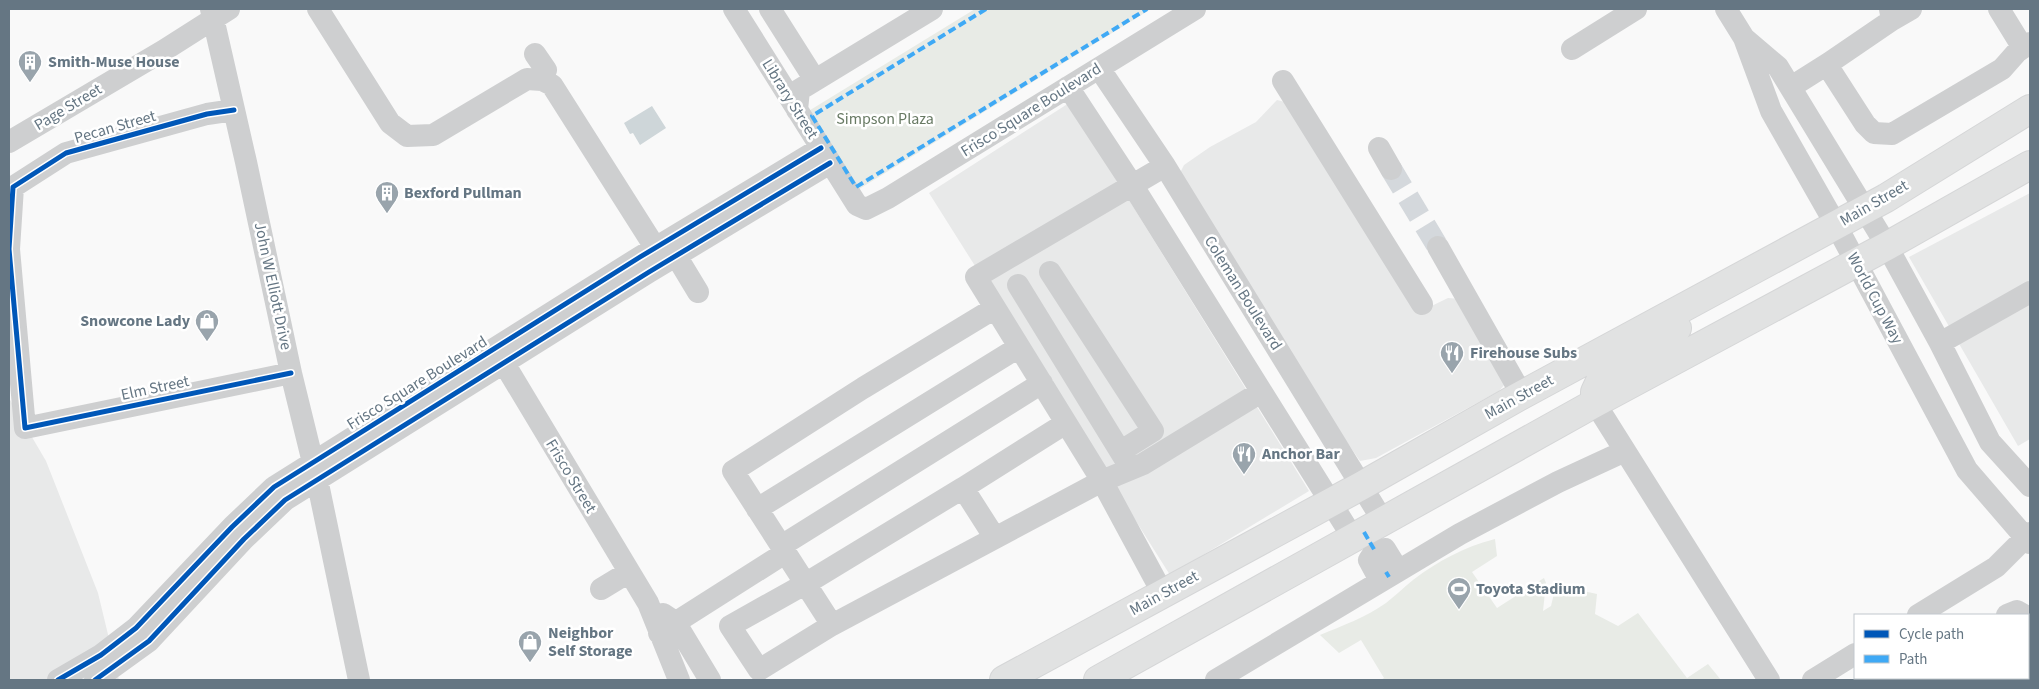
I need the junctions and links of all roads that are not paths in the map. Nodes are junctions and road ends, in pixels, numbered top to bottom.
1 (318, 9) edge
2 (734, 9) edge
3 (770, 9) edge
4 (932, 9) edge
5 (1195, 9) edge
6 (1636, 9) edge
7 (1726, 9) edge
8 (1911, 9) edge
9 (1999, 9) edge
10 (218, 12) edge
11 (1891, 14) edge
12 (1744, 38) junction
13 (2027, 46) edge
14 (1572, 49) dead end
15 (535, 54) dead end
16 (1827, 65) junction
17 (1099, 68) junction
18 (542, 80) junction
19 (815, 80) junction
20 (1283, 81) dead end
21 (1068, 87) junction
22 (1790, 87) junction
23 (2030, 108) edge
24 (234, 110) junction
25 (797, 110) junction
26 (9, 142) edge
27 (1378, 148) dead end
28 (826, 155) junction
29 (2030, 165) edge
30 (1165, 166) junction
31 (1391, 169) tunnel mouth
32 (1134, 186) junction
33 (1865, 209) junction
34 (866, 210) joint
35 (1836, 225) junction
36 (1887, 246) junction
37 (1438, 247) tunnel mouth
38 (666, 252) junction
39 (1855, 263) junction
40 (1050, 272) dead end
41 (1735, 279) junction
42 (1018, 285) dead end
43 (698, 292) dead end
44 (2030, 292) edge
45 (1422, 304) dead end
46 (995, 308) junction
47 (1940, 343) junction
48 (1019, 347) junction
49 (1100, 349) junction
50 (499, 356) junction
51 (1070, 368) junction
52 (291, 373) junction
53 (1042, 383) junction
54 (1261, 392) junction
55 (1522, 395) junction
56 (1595, 403) junction
57 (1066, 423) junction
58 (24, 428) joint
59 (1625, 451) junction
60 (1126, 460) junction
61 (315, 471) junction
62 (1102, 481) junction
63 (1361, 486) junction
64 (2030, 486) edge
65 (963, 488) junction
66 (1330, 503) junction
67 (758, 509) junction
68 (1369, 535) junction
69 (994, 538) junction
70 (2029, 538) edge
71 (783, 549) junction
72 (629, 572) junction
73 (1387, 574) junction
74 (805, 584) junction
75 (601, 588) dead end
76 (1163, 594) junction
77 (710, 600) junction
78 (1920, 614) edge
79 (2010, 614) edge
80 (2022, 614) edge
81 (832, 625) junction
82 (730, 626) junction
83 (667, 628) junction
84 (1854, 655) edge
85 (58, 680) edge
86 (95, 680) edge
87 (359, 680) edge
88 (678, 680) edge
89 (710, 680) edge
90 (1004, 680) edge
91 (1098, 680) edge
92 (1216, 680) edge
93 (1769, 680) edge
94 (1813, 680) edge

1 - 18 street
2 - 25 street, Library Street
3 - 19 street, Library Street
4 - 19 street
5 - 17 street, Frisco Square Boulevard
6 - 14 street
7 - 12 street, World Cup Way
8 - 11 street
9 - 13 street
10 - 24 street, John W Elliott Drive
10 - 26 street, Page Street
11 - 16 street
12 - 22 street, World Cup Way
12 - 35 street, World Cup Way
13 - 16 street
15 - 18 street
16 - 22 street
17 - 21 street, Frisco Square Boulevard
17 - 30 street, Coleman Boulevard
18 - 38 street
19 - 25 street
20 - 45 street
21 - 32 street
21 - 34 street, Frisco Square Boulevard
22 - 33 street, World Cup Way
23 - 33 main road, Main Street
24 - 52 street, John W Elliott Drive
24 - 58 street, Pecan Street
25 - 28 street, Library Street
27 - 31 street
28 - 34 street, Library Street
28 - 38 street, Frisco Square Boulevard
29 - 36 main road
30 - 32 street
30 - 63 street, Coleman Boulevard
32 - 46 street
32 - 54 street
33 - 35 main road, Main Street
33 - 36 street, World Cup Way
35 - 39 street, World Cup Way
35 - 41 main road, Main Street
36 - 39 main road
36 - 47 street, World Cup Way
37 - 55 street
38 - 43 street
38 - 50 street, Frisco Square Boulevard
39 - 56 main road
39 - 70 street, World Cup Way
40 - 49 street
41 - 55 main road, Main Street
41 - 56 main road
42 - 51 street
44 - 47 street
46 - 48 street
46 - 67 street
47 - 64 street, World Cup Way
48 - 53 street
48 - 67 street
49 - 51 street
49 - 60 street
50 - 61 street, Frisco Square Boulevard
50 - 72 street, Frisco Street
51 - 60 street
52 - 58 street, Elm Street
52 - 61 street, John W Elliott Drive
53 - 57 street
53 - 71 street
54 - 60 street
54 - 66 street
55 - 63 main road, Main Street
56 - 59 street
56 - 68 main road
57 - 62 street
57 - 65 street
59 - 73 street
59 - 93 street
60 - 62 street
61 - 85 street, Frisco Square Boulevard
61 - 86 street, Frisco Square Boulevard
61 - 87 street, John W Elliott Drive
62 - 69 street
62 - 76 street
63 - 66 main road, Main Street
63 - 68 street, Coleman Boulevard
65 - 69 street
65 - 74 street
66 - 68 street
66 - 76 main road, Main Street
67 - 71 street
68 - 73 street
68 - 91 main road
69 - 81 street
70 - 78 street
71 - 74 street
71 - 77 street
72 - 75 street
72 - 83 street, Frisco Street
73 - 92 street
74 - 81 street
74 - 82 street
76 - 90 main road, Main Street
77 - 82 street
77 - 83 street
79 - 80 street
81 - 82 street
83 - 88 street
83 - 89 street, Frisco Street
84 - 94 street

